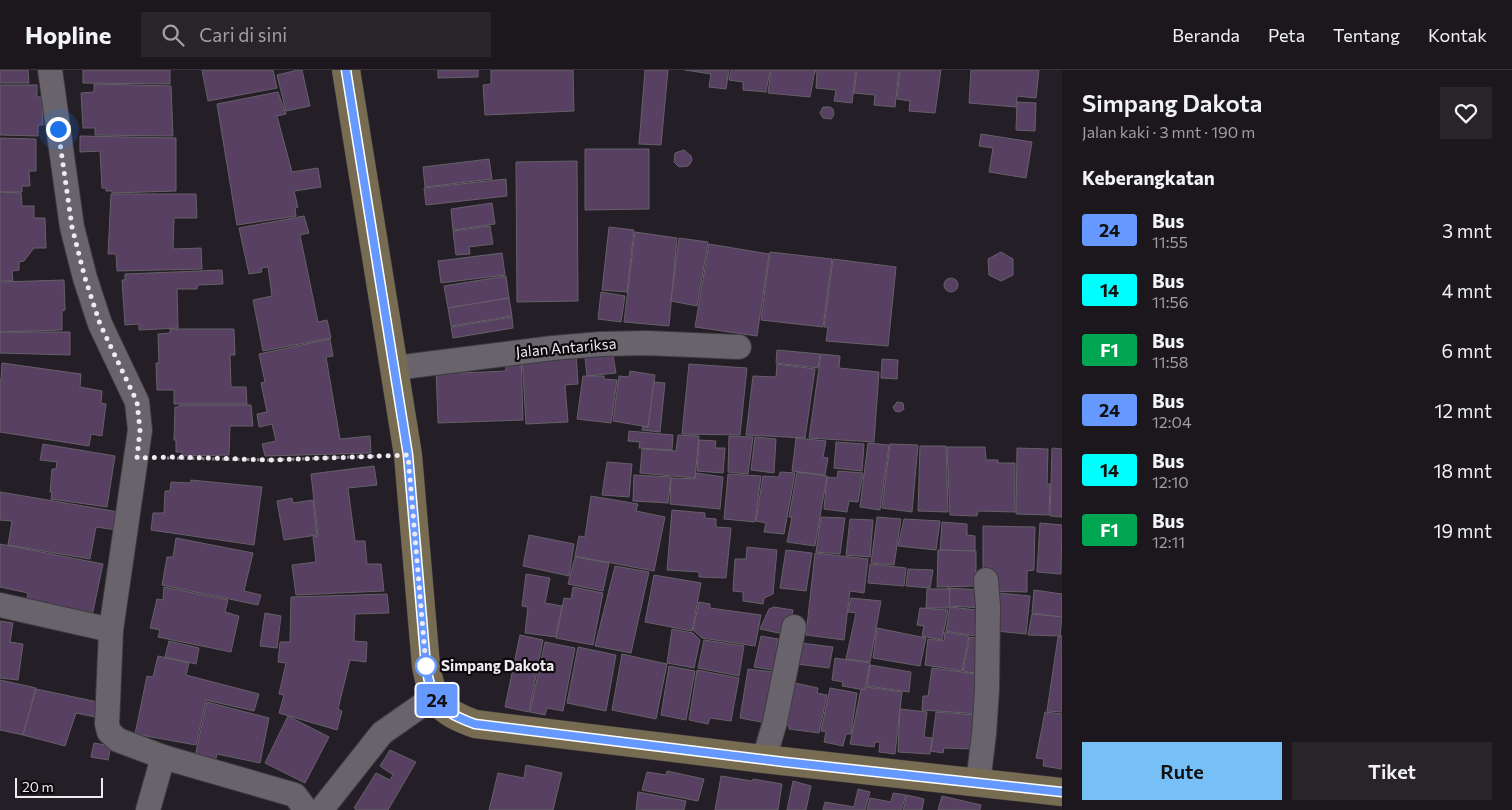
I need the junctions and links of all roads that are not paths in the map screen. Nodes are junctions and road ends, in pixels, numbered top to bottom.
1 (50, 70) edge
2 (346, 70) edge
3 (739, 346) dead end
4 (395, 368) junction
5 (986, 580) dead end
6 (0, 606) edge
7 (794, 627) dead end
8 (111, 630) junction
9 (434, 696) junction
10 (163, 756) junction
11 (764, 759) junction
12 (978, 783) junction
13 (1062, 792) edge
14 (148, 810) edge
15 (306, 810) edge
16 (321, 810) edge

1 - 8 street
2 - 4 main road
3 - 4 street, Jalan Antariksa
4 - 9 main road
5 - 12 street
6 - 8 street
7 - 11 street
8 - 10 street
9 - 11 main road
9 - 16 street
10 - 14 street
10 - 15 street
11 - 12 main road
12 - 13 main road

